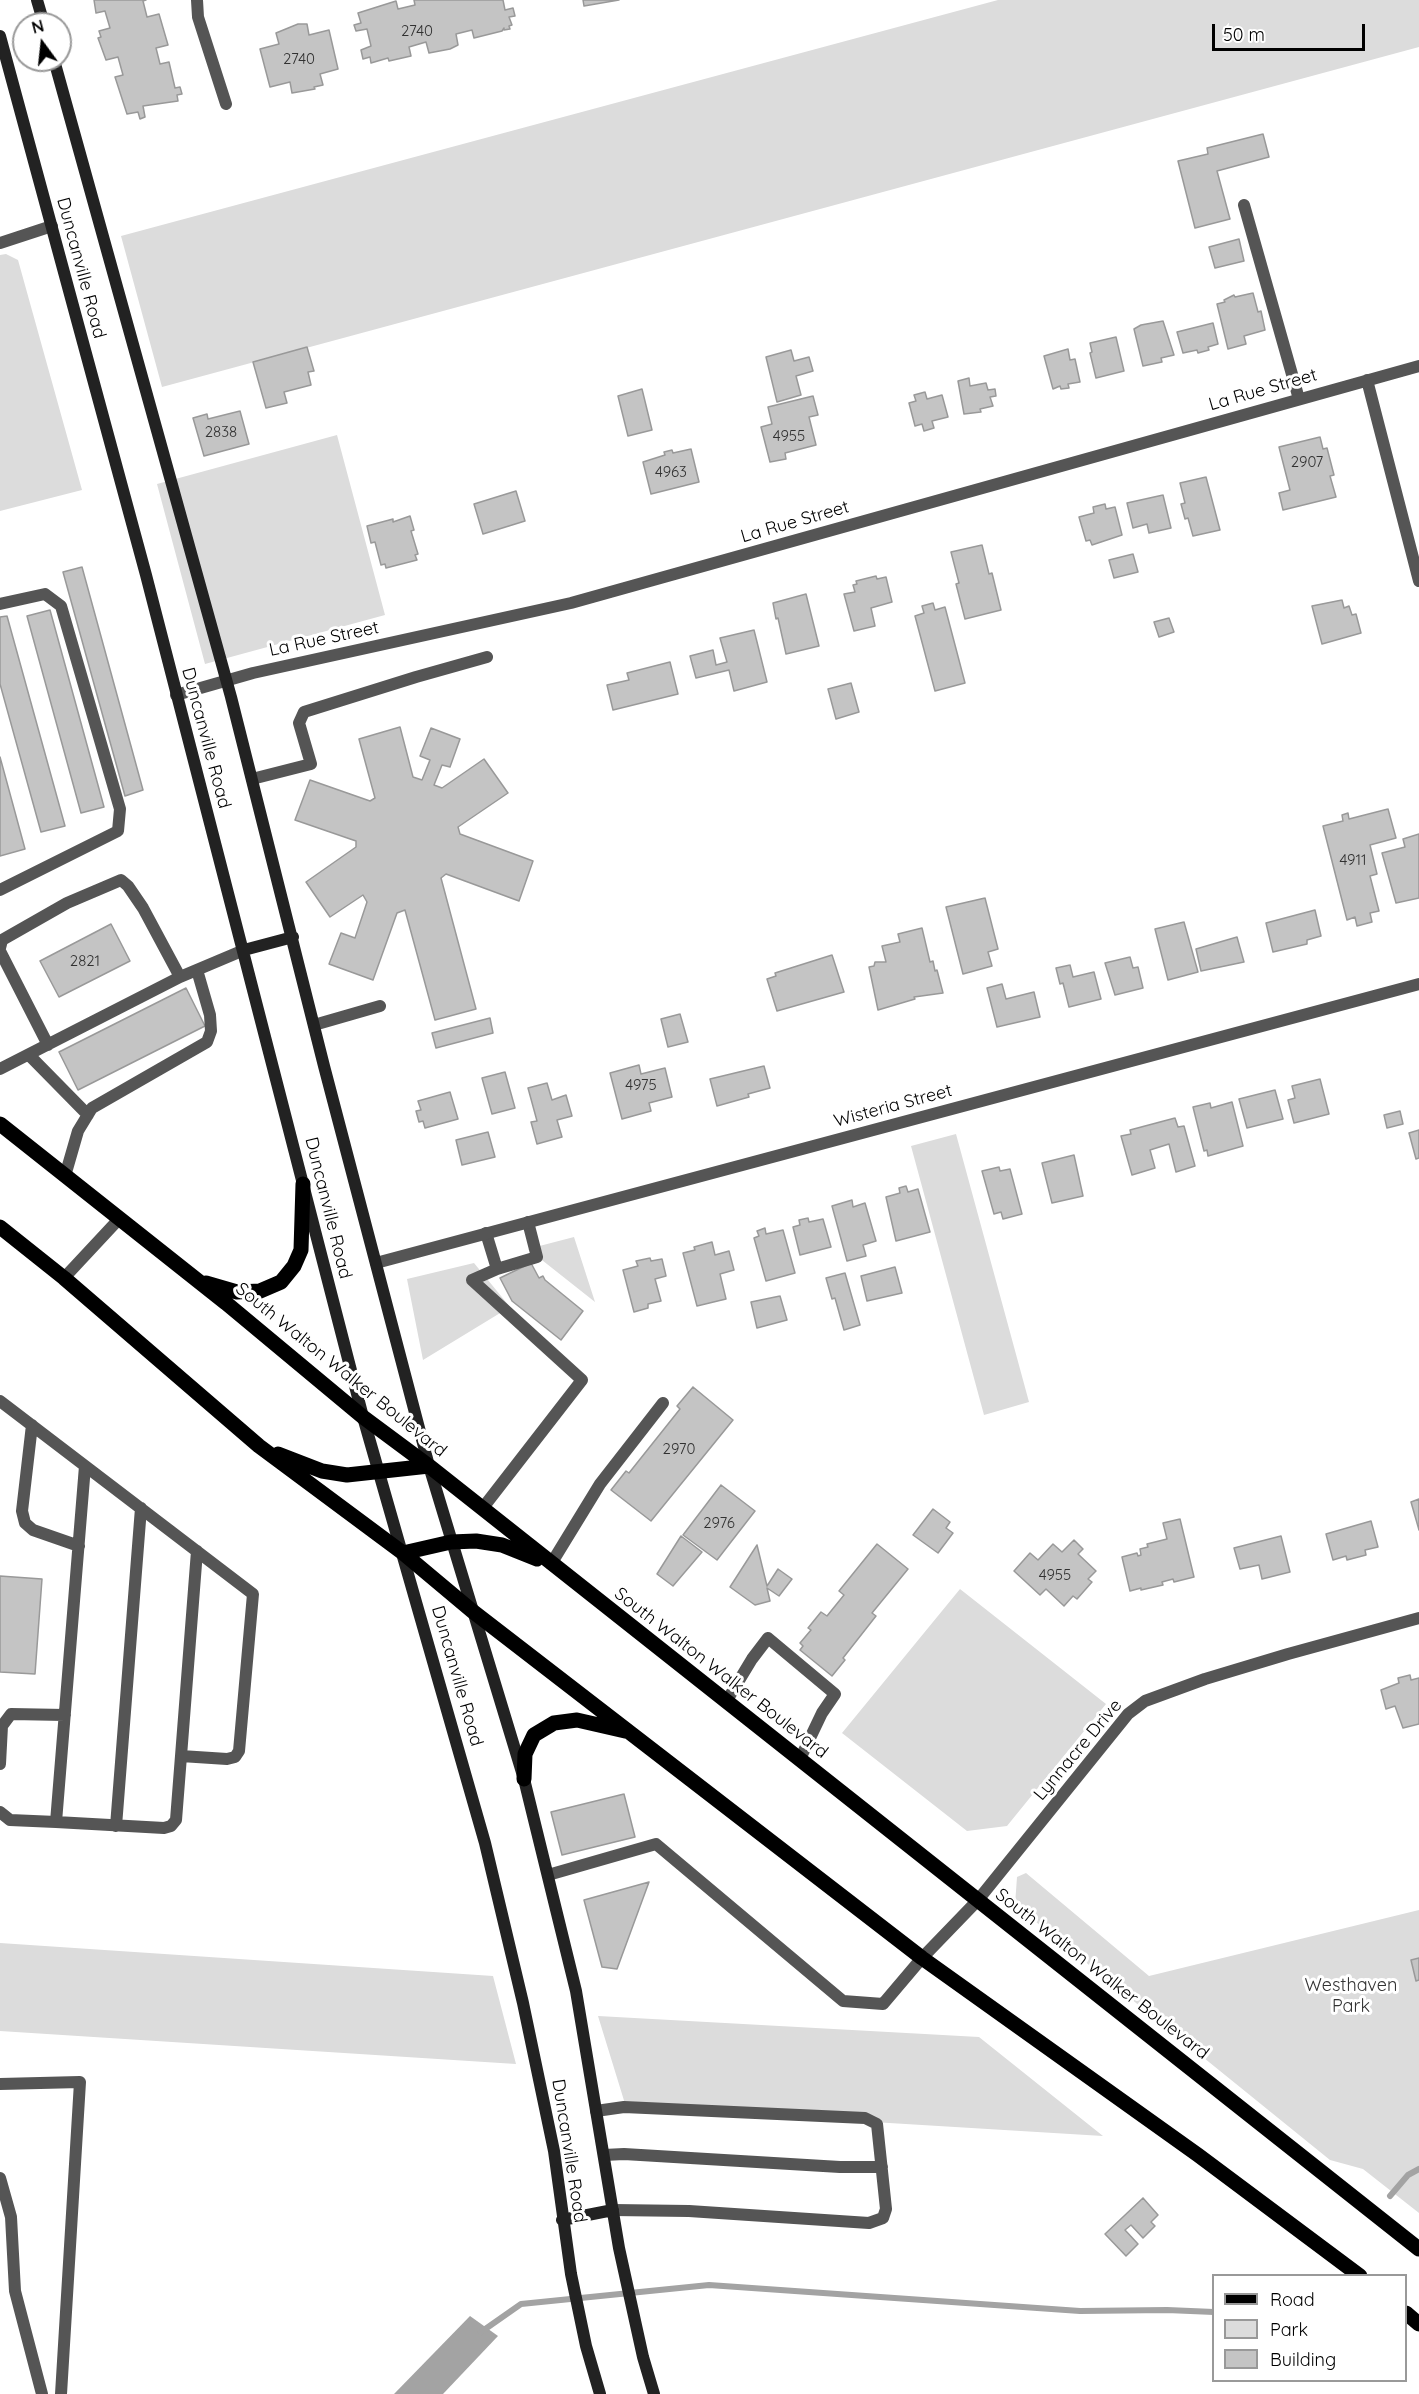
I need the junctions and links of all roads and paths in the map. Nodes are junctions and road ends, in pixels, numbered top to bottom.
1 (197, 0) edge
2 (0, 36) edge
3 (57, 72) edge
4 (226, 104) dead end
5 (1244, 205) dead end
6 (52, 226) junction
7 (0, 243) edge
8 (1419, 366) edge
9 (1367, 380) junction
10 (1299, 399) junction
11 (1419, 581) edge
12 (0, 604) edge
13 (488, 657) dead end
14 (226, 680) junction
15 (176, 695) junction
16 (252, 779) junction
17 (0, 890) edge
18 (293, 937) junction
19 (0, 949) edge
20 (244, 950) junction
21 (197, 970) junction
22 (180, 978) junction
23 (1419, 984) edge
24 (380, 1006) dead end
25 (314, 1025) junction
26 (48, 1045) junction
27 (29, 1055) junction
28 (0, 1069) edge
29 (88, 1115) junction
30 (0, 1124) edge
31 (65, 1176) junction
32 (303, 1184) junction
33 (119, 1219) junction
34 (528, 1222) junction
35 (0, 1227) edge
36 (486, 1233) junction
37 (375, 1263) junction
38 (497, 1269) junction
39 (64, 1278) junction
40 (199, 1282) junction
41 (0, 1401) edge
42 (663, 1403) dead end
43 (363, 1417) junction
44 (32, 1425) junction
45 (258, 1446) junction
46 (85, 1466) junction
47 (429, 1466) junction
48 (380, 1473) junction
49 (141, 1508) junction
50 (482, 1509) junction
51 (452, 1542) junction
52 (79, 1546) junction
53 (197, 1551) junction
54 (403, 1553) junction
55 (551, 1564) junction
56 (471, 1610) junction
57 (1419, 1618) edge
58 (726, 1702) junction
59 (65, 1715) junction
60 (631, 1732) junction
61 (182, 1756) junction
62 (800, 1760) junction
63 (0, 1764) edge
64 (524, 1779) junction
65 (0, 1812) edge
66 (56, 1822) junction
67 (116, 1826) junction
68 (548, 1875) junction
69 (978, 1900) junction
70 (922, 1958) junction
71 (0, 2084) edge
72 (596, 2111) junction
73 (604, 2155) junction
74 (882, 2167) junction
75 (0, 2178) edge
76 (613, 2210) junction
77 (562, 2220) junction
78 (1419, 2249) edge
79 (1357, 2274) edge
80 (1407, 2314) edge
81 (1419, 2324) edge
82 (654, 2391) edge
83 (42, 2394) edge
84 (61, 2394) edge
85 (600, 2394) edge

1 - 4 street
2 - 6 main road, Duncanville Road
3 - 14 main road, Duncanville Road
5 - 10 street
6 - 7 street
6 - 15 main road, Duncanville Road
8 - 9 street, La Rue Street
9 - 10 street, La Rue Street
9 - 11 street
10 - 14 street, La Rue Street
12 - 17 street
13 - 16 street
14 - 15 street, La Rue Street
14 - 16 main road, Duncanville Road
15 - 20 main road, Duncanville Road
16 - 18 main road, Duncanville Road
18 - 20 main road
18 - 25 main road, Duncanville Road
19 - 22 street
19 - 26 street
20 - 21 street
20 - 32 main road, Duncanville Road
21 - 22 street
21 - 29 street
22 - 26 street
23 - 34 street, Wisteria Street
24 - 25 street
25 - 37 main road, Duncanville Road
26 - 27 street
27 - 28 street
27 - 29 street
29 - 31 street
30 - 31 main road, South Walton Walker Boulevard
31 - 33 main road, South Walton Walker Boulevard
32 - 40 main road
32 - 43 main road, Duncanville Road
33 - 39 street
33 - 40 main road, South Walton Walker Boulevard
34 - 36 street, Wisteria Street
34 - 38 street
35 - 39 main road
36 - 37 street, Wisteria Street
36 - 38 street
37 - 47 main road, Duncanville Road
38 - 50 street
39 - 45 main road
40 - 43 main road, South Walton Walker Boulevard
41 - 44 street
42 - 55 street
43 - 47 main road, South Walton Walker Boulevard
43 - 48 main road, Duncanville Road
44 - 46 street
44 - 52 street
45 - 48 main road
45 - 54 main road
46 - 49 street
46 - 52 street
47 - 48 main road
47 - 50 main road, South Walton Walker Boulevard
47 - 51 main road, Duncanville Road
48 - 54 main road, Duncanville Road
49 - 53 street
49 - 67 street
50 - 55 main road, South Walton Walker Boulevard
51 - 54 main road
51 - 55 main road
51 - 56 main road, Duncanville Road
52 - 59 street
53 - 61 street
53 - 61 street
54 - 56 main road
54 - 77 main road, Duncanville Road
55 - 58 main road, South Walton Walker Boulevard
56 - 60 main road
56 - 64 main road, Duncanville Road
57 - 69 street, Lynnacre Drive
58 - 62 main road, South Walton Walker Boulevard
58 - 62 street
59 - 63 street
59 - 66 street
60 - 64 main road
60 - 70 main road
61 - 67 street
62 - 69 main road, South Walton Walker Boulevard
64 - 68 main road, Duncanville Road
65 - 66 street
66 - 67 street
68 - 70 street, Lynnacre Drive
68 - 72 main road, Duncanville Road
69 - 70 street, Lynnacre Drive
69 - 78 main road, South Walton Walker Boulevard
70 - 79 main road
71 - 84 street
72 - 73 main road, Duncanville Road
72 - 74 street
73 - 74 street
73 - 76 main road, Duncanville Road
74 - 76 street
75 - 83 street
76 - 77 main road
76 - 82 main road, Duncanville Road
77 - 85 main road, Duncanville Road
80 - 81 main road

